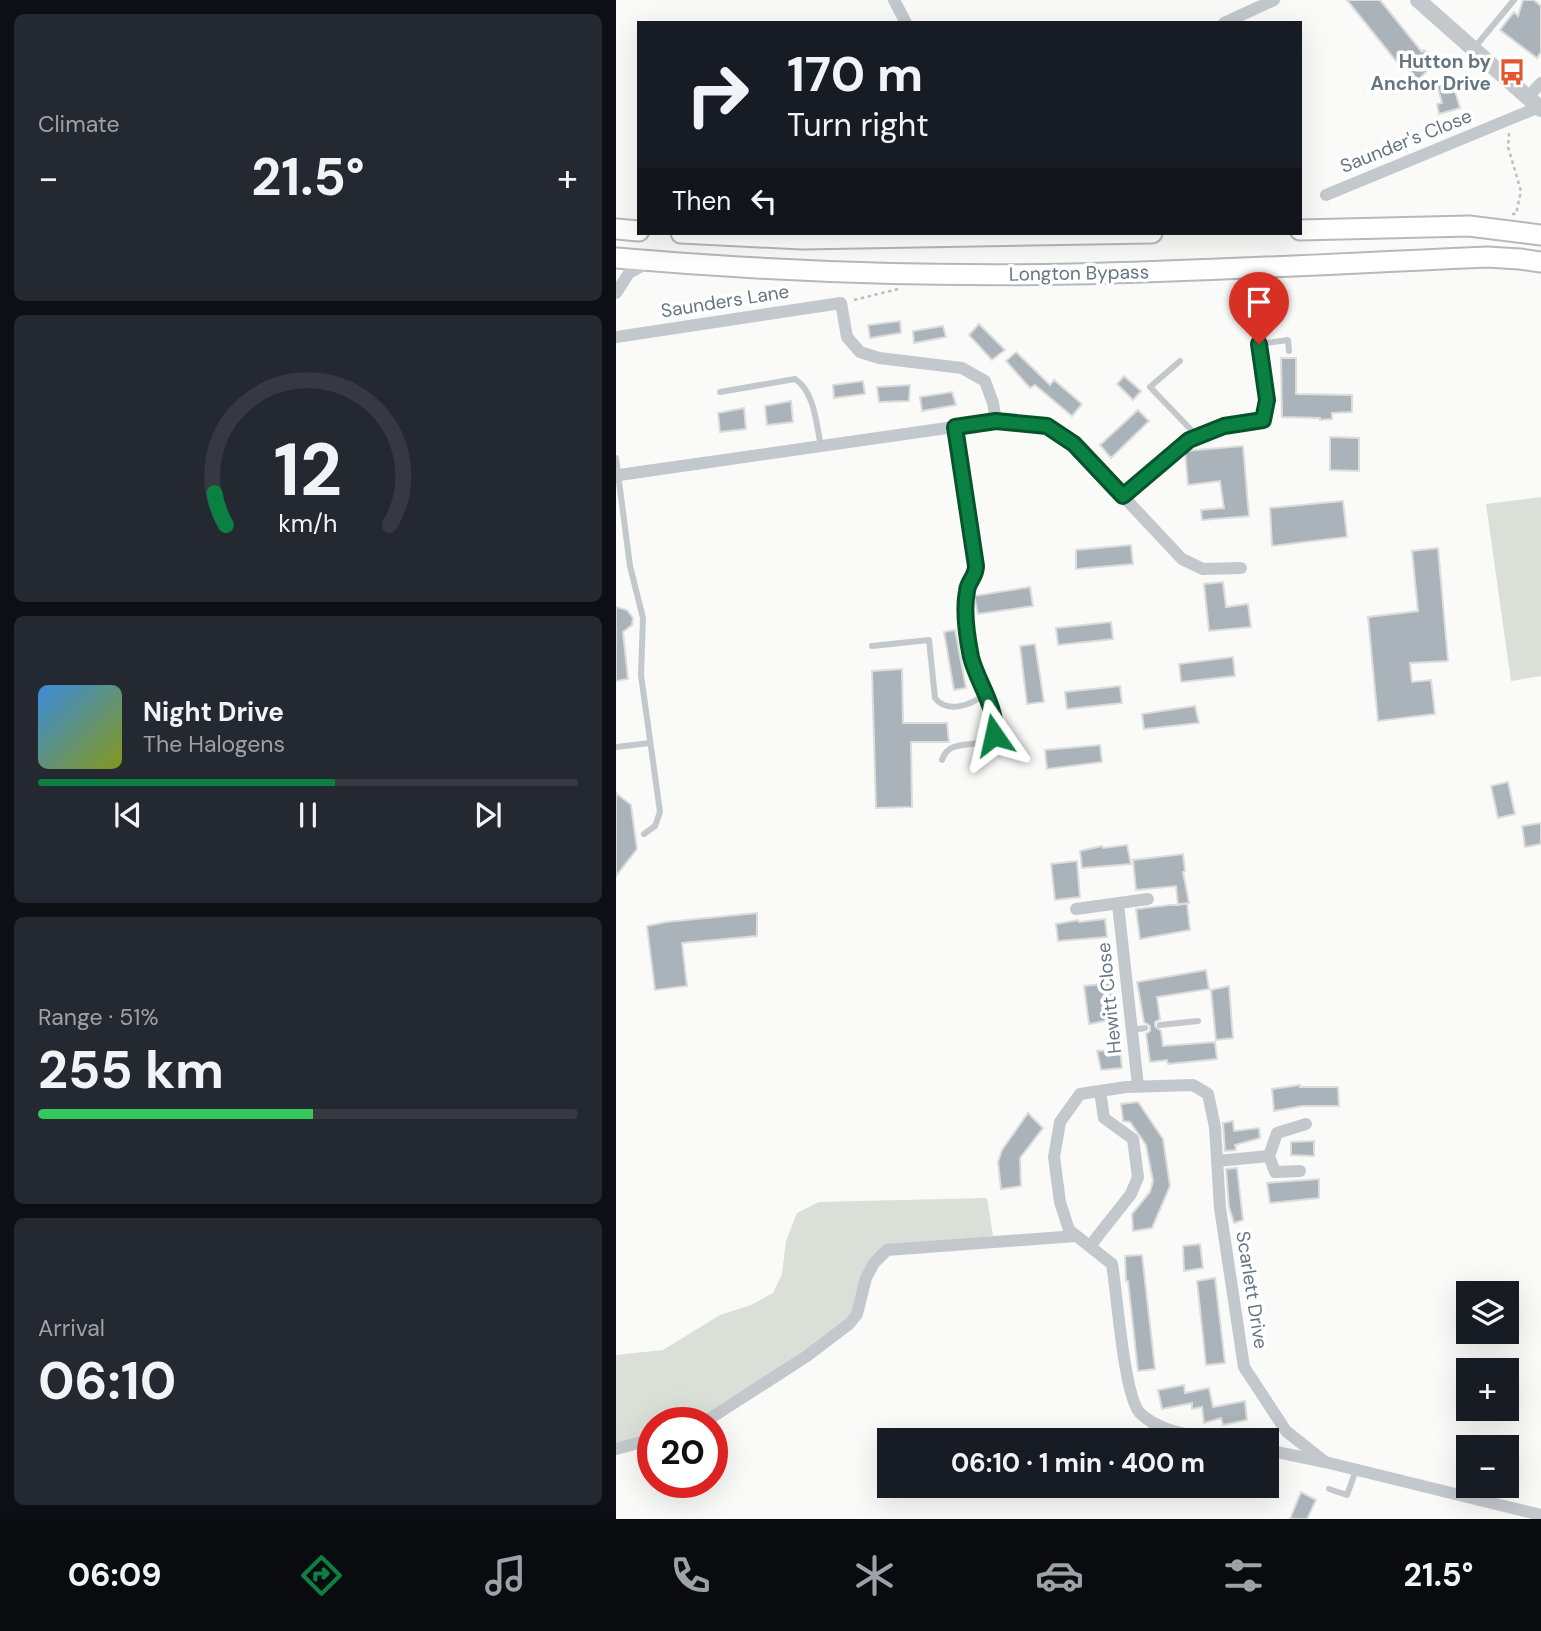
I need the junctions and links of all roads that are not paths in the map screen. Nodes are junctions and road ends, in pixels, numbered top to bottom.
1 (894, 0) edge
2 (1274, 0) edge
3 (1419, 0) edge
4 (1514, 0) edge
5 (905, 21) edge
6 (1228, 21) edge
7 (1473, 50) junction
8 (1541, 83) edge
9 (1536, 104) edge
10 (1326, 195) dead end
11 (616, 229) edge
12 (1302, 230) edge
13 (637, 231) edge
14 (721, 235) edge
15 (1035, 235) edge
16 (1541, 235) edge
17 (616, 258) edge
18 (650, 261) junction
19 (1541, 262) edge
20 (616, 293) edge
21 (616, 337) edge
22 (1289, 351) dead end
23 (1180, 360) dead end
24 (720, 392) dead end
25 (996, 421) junction
26 (955, 427) junction
27 (1197, 436) junction
28 (821, 446) junction
29 (616, 458) edge
30 (617, 475) edge
31 (1123, 496) junction
32 (1241, 568) dead end
33 (872, 646) dead end
34 (985, 694) junction
35 (650, 743) junction
36 (616, 747) edge
37 (942, 760) dead end
38 (644, 834) dead end
39 (1149, 899) dead end
40 (1118, 904) junction
41 (1076, 909) dead end
42 (1198, 1021) dead end
43 (1160, 1026) dead end
44 (1138, 1086) junction
45 (1100, 1091) junction
46 (1306, 1124) dead end
47 (1269, 1156) junction
48 (1217, 1161) junction
49 (1300, 1171) dead end
50 (1076, 1236) junction
51 (1090, 1246) junction
52 (728, 1407) edge
53 (1167, 1428) edge
54 (637, 1443) edge
55 (616, 1448) edge
56 (1279, 1452) edge
57 (1325, 1462) junction
58 (1356, 1470) junction
59 (1329, 1489) dead end
60 (1541, 1515) edge

1 - 5 street
2 - 6 street
3 - 7 street
4 - 7 lane
7 - 9 street
8 - 9 street
9 - 10 street, Saunder's Close
11 - 13 highway
12 - 16 highway
14 - 15 highway, Longton Bypass
17 - 18 highway, Longton Bypass
18 - 19 highway, Longton Bypass
18 - 20 street
21 - 25 street, Saunders Lane
22 - 27 lane
23 - 27 lane
24 - 28 lane
25 - 26 street
25 - 31 street
26 - 28 street
26 - 34 lane
27 - 31 lane
28 - 30 street
29 - 30 lane
30 - 35 lane
31 - 32 street
33 - 34 lane
34 - 37 lane
35 - 36 lane
35 - 38 lane
39 - 40 street
40 - 41 street
40 - 44 street, Hewitt Close
42 - 43 lane
44 - 45 street
44 - 48 street, Scarlett Drive
45 - 50 street
45 - 51 street
46 - 47 street
47 - 48 street
47 - 49 street
48 - 57 street, Scarlett Drive
50 - 51 street
50 - 52 street
51 - 53 street
54 - 55 street
56 - 57 street
57 - 58 street
58 - 59 lane
58 - 60 street

